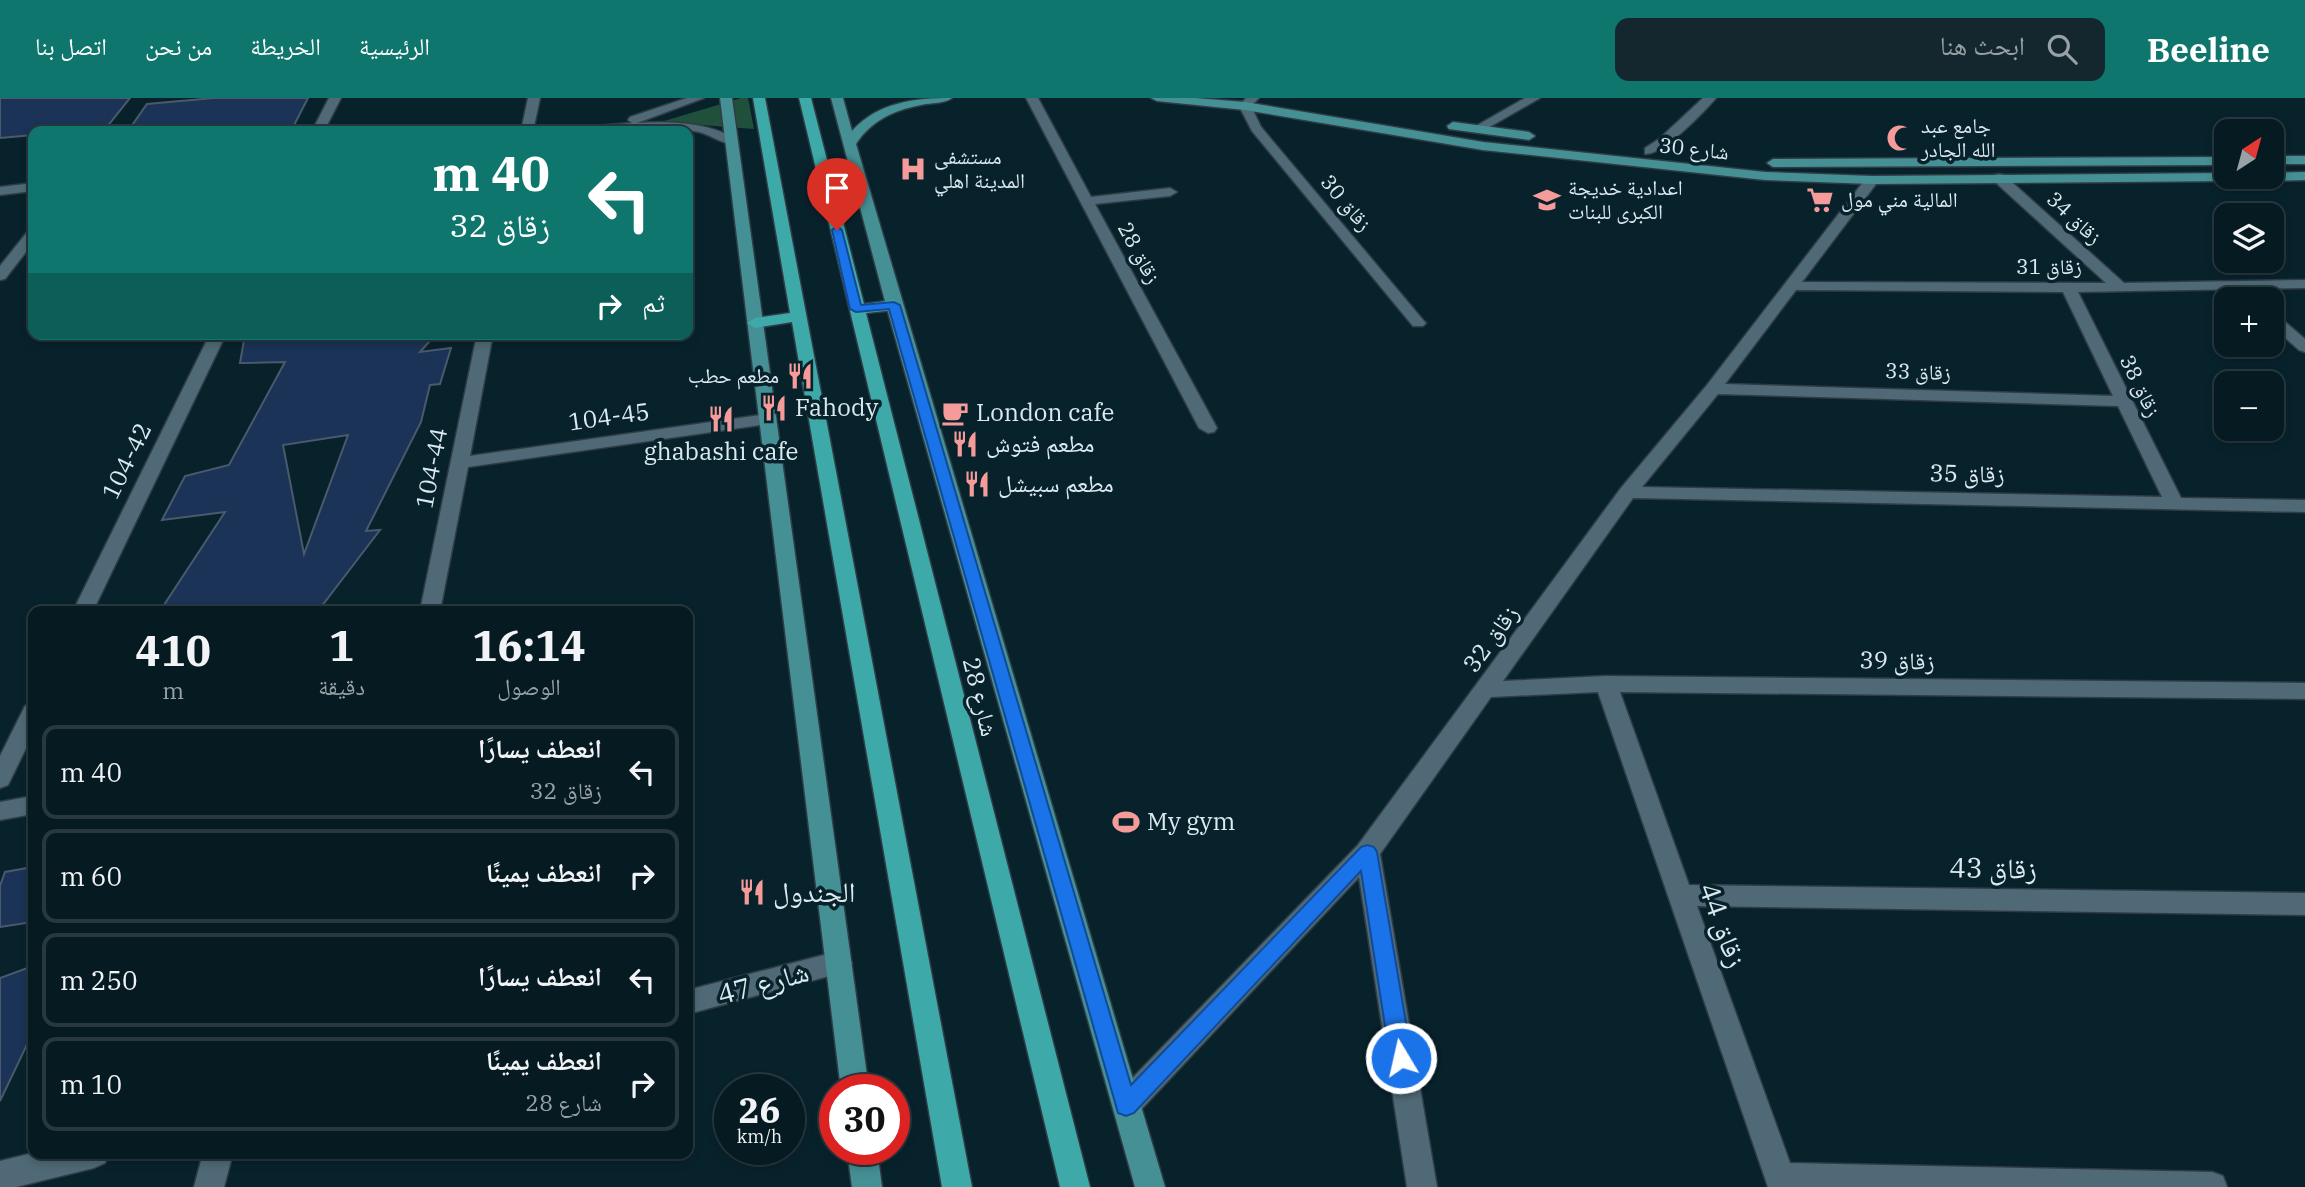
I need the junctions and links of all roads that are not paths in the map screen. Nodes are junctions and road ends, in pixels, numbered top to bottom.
1 (335, 98) edge
2 (534, 98) edge
3 (698, 98) edge
4 (726, 98) edge
5 (759, 98) edge
6 (805, 98) edge
7 (837, 98) edge
8 (946, 98) edge
9 (1032, 98) edge
10 (1157, 98) edge
11 (1270, 98) edge
12 (1534, 98) edge
13 (1710, 98) edge
14 (1250, 102) edge
15 (1420, 121) dead end
16 (1434, 124) dead end
17 (321, 126) edge
18 (528, 126) edge
19 (601, 126) edge
20 (693, 129) edge
21 (1475, 130) junction
22 (1542, 138) dead end
23 (731, 141) junction
24 (1569, 141) dead end
25 (850, 144) junction
26 (1649, 151) junction
27 (2284, 160) edge
28 (2305, 160) edge
29 (2214, 161) edge
30 (2305, 176) edge
31 (2214, 177) edge
32 (2284, 177) edge
33 (1999, 178) junction
34 (1872, 180) junction
35 (28, 188) edge
36 (0, 191) edge
37 (1170, 191) dead end
38 (1088, 201) junction
39 (28, 240) edge
40 (0, 276) edge
41 (2305, 284) edge
42 (1793, 286) junction
43 (2214, 287) edge
44 (2235, 287) edge
45 (2068, 288) junction
46 (2120, 288) junction
47 (894, 305) junction
48 (856, 309) junction
49 (798, 316) junction
50 (755, 323) junction
51 (1418, 323) dead end
52 (2284, 329) edge
53 (215, 340) edge
54 (484, 340) edge
55 (2305, 347) edge
56 (1713, 389) junction
57 (2122, 401) junction
58 (768, 419) junction
59 (1208, 429) dead end
60 (457, 463) junction
61 (1628, 492) junction
62 (2174, 503) junction
63 (2305, 506) edge
64 (85, 606) edge
65 (430, 606) edge
66 (1606, 684) junction
67 (1488, 689) junction
68 (2305, 691) edge
69 (28, 722) edge
70 (0, 779) edge
71 (28, 805) edge
72 (0, 811) edge
73 (1367, 852) junction
74 (1679, 895) junction
75 (2305, 904) edge
76 (839, 963) junction
77 (693, 1001) edge
78 (853, 1074) edge
79 (1126, 1105) junction
80 (69, 1159) edge
81 (216, 1159) edge
82 (864, 1165) edge
83 (0, 1176) edge
84 (1782, 1183) edge
85 (209, 1187) edge
86 (867, 1187) edge
87 (957, 1187) edge
88 (1075, 1187) edge
89 (1150, 1187) edge
90 (1422, 1187) edge
91 (2212, 1187) edge

1 - 17 street
2 - 18 street
3 - 19 street
4 - 23 main road
5 - 49 highway
6 - 48 highway, شارع 28
7 - 25 main road
8 - 25 main road
9 - 38 street, زقاق 28
10 - 14 main road, شارع 30
11 - 15 main road
12 - 21 street
13 - 26 street
14 - 34 main road, شارع 30
14 - 51 street, زقاق 30
16 - 21 main road
20 - 23 street
21 - 22 main road
23 - 50 main road
24 - 26 main road, شارع 30
25 - 47 main road
26 - 29 main road, شارع 30
27 - 28 main road
30 - 32 main road
31 - 33 main road, شارع 30
33 - 34 main road, شارع 30
33 - 46 street, زقاق 34
34 - 42 street, زقاق 32
35 - 36 street
37 - 38 street
38 - 59 street, زقاق 28
39 - 40 street
41 - 44 street, زقاق 31
42 - 45 street, زقاق 31
42 - 56 street, زقاق 32
43 - 46 street, زقاق 31
45 - 46 street, زقاق 31
45 - 57 street, زقاق 38
47 - 48 highway
47 - 79 main road
48 - 88 highway, شارع 28
49 - 50 highway
49 - 87 highway
50 - 58 main road
52 - 55 street
53 - 64 street, 104-42
54 - 60 street, 104-44
56 - 57 street, زقاق 33
56 - 61 street, زقاق 32
57 - 62 street, زقاق 38
58 - 60 street, 104-45
58 - 76 main road
60 - 65 street, 104-44
61 - 62 street, زقاق 35
61 - 67 street, زقاق 32
62 - 63 street, زقاق 35
66 - 67 street, زقاق 39
66 - 68 street, زقاق 39
66 - 74 street, زقاق 44
67 - 73 street, زقاق 32
69 - 70 street
71 - 72 street
73 - 79 street, زقاق 32
73 - 90 street
74 - 75 street, زقاق 43
74 - 84 street, زقاق 44
76 - 77 street, شارع 47
76 - 78 main road
79 - 89 main road
80 - 83 street
81 - 85 street
82 - 86 main road
84 - 91 street

